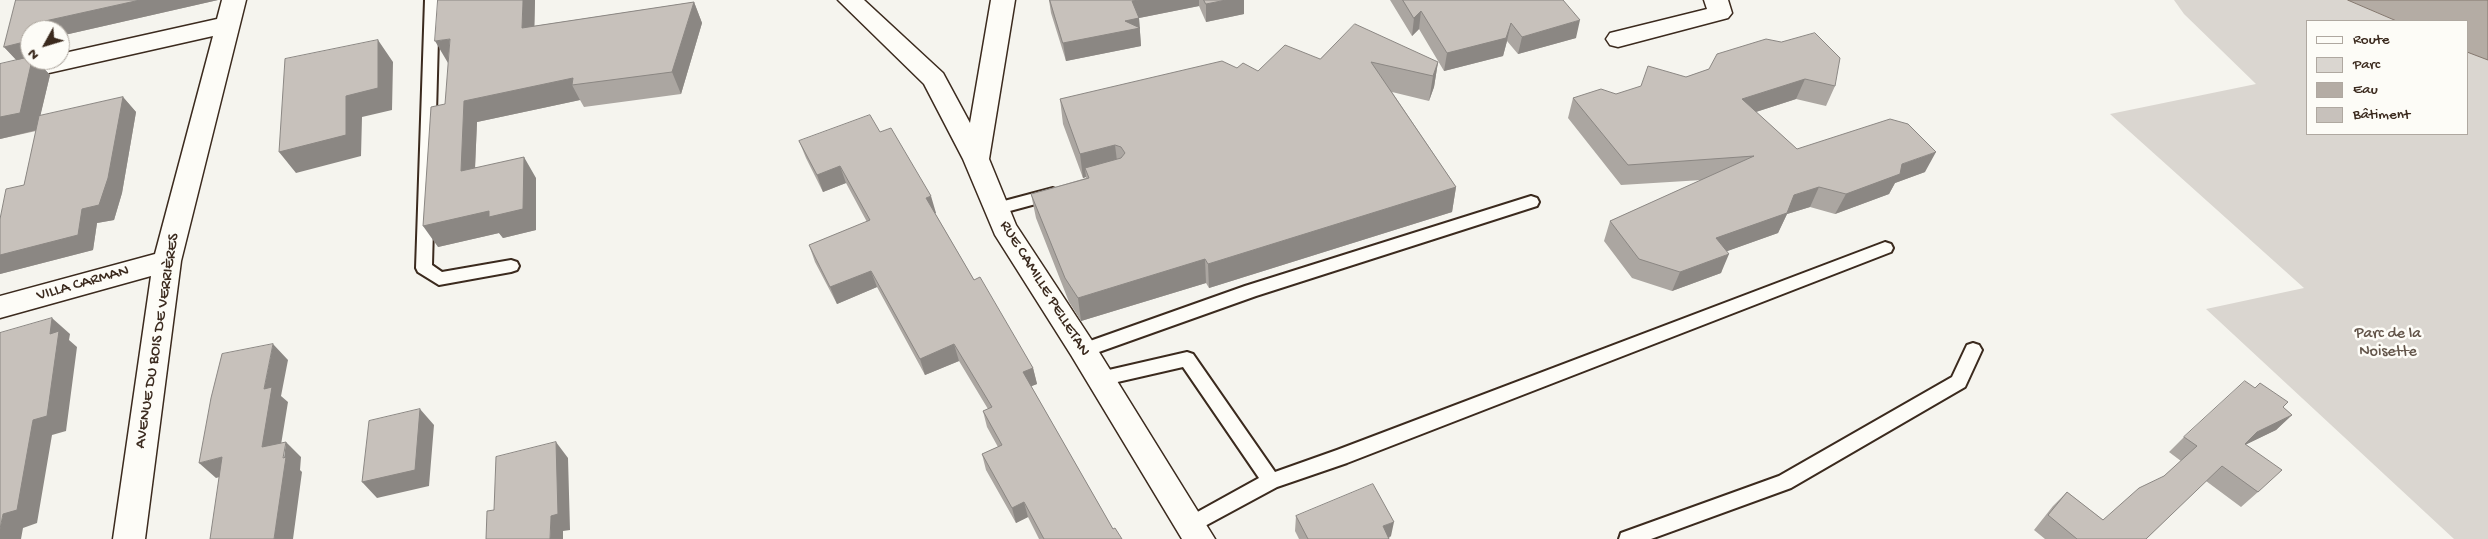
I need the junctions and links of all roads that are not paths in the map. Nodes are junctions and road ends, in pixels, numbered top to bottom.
1 (432, 0) edge
2 (850, 0) edge
3 (1003, 0) edge
4 (1716, 0) edge
5 (231, 13) edge
6 (1618, 38) dead end
7 (0, 76) edge
8 (976, 159) junction
9 (1072, 189) edge
10 (1531, 202) dead end
11 (995, 210) junction
12 (1884, 248) dead end
13 (167, 261) junction
14 (511, 266) dead end
15 (0, 307) edge
16 (1973, 350) dead end
17 (1082, 351) junction
18 (1100, 379) junction
19 (1271, 481) junction
20 (1195, 532) edge
21 (129, 539) edge
22 (1628, 539) edge

1 - 14 lane
2 - 8 street, RUE CAMILLE PELLETAN
3 - 8 street
4 - 6 street
5 - 7 street
5 - 13 street, AVENUE DU BOIS DE VERRIÈRES
8 - 11 street, RUE CAMILLE PELLETAN
9 - 11 lane
10 - 17 lane
11 - 17 street, RUE CAMILLE PELLETAN
12 - 19 lane
13 - 15 street, VILLA CARMAN
13 - 21 street, AVENUE DU BOIS DE VERRIÈRES
16 - 22 lane
17 - 18 street, RUE CAMILLE PELLETAN
18 - 19 lane
18 - 20 street, RUE CAMILLE PELLETAN
19 - 20 lane

